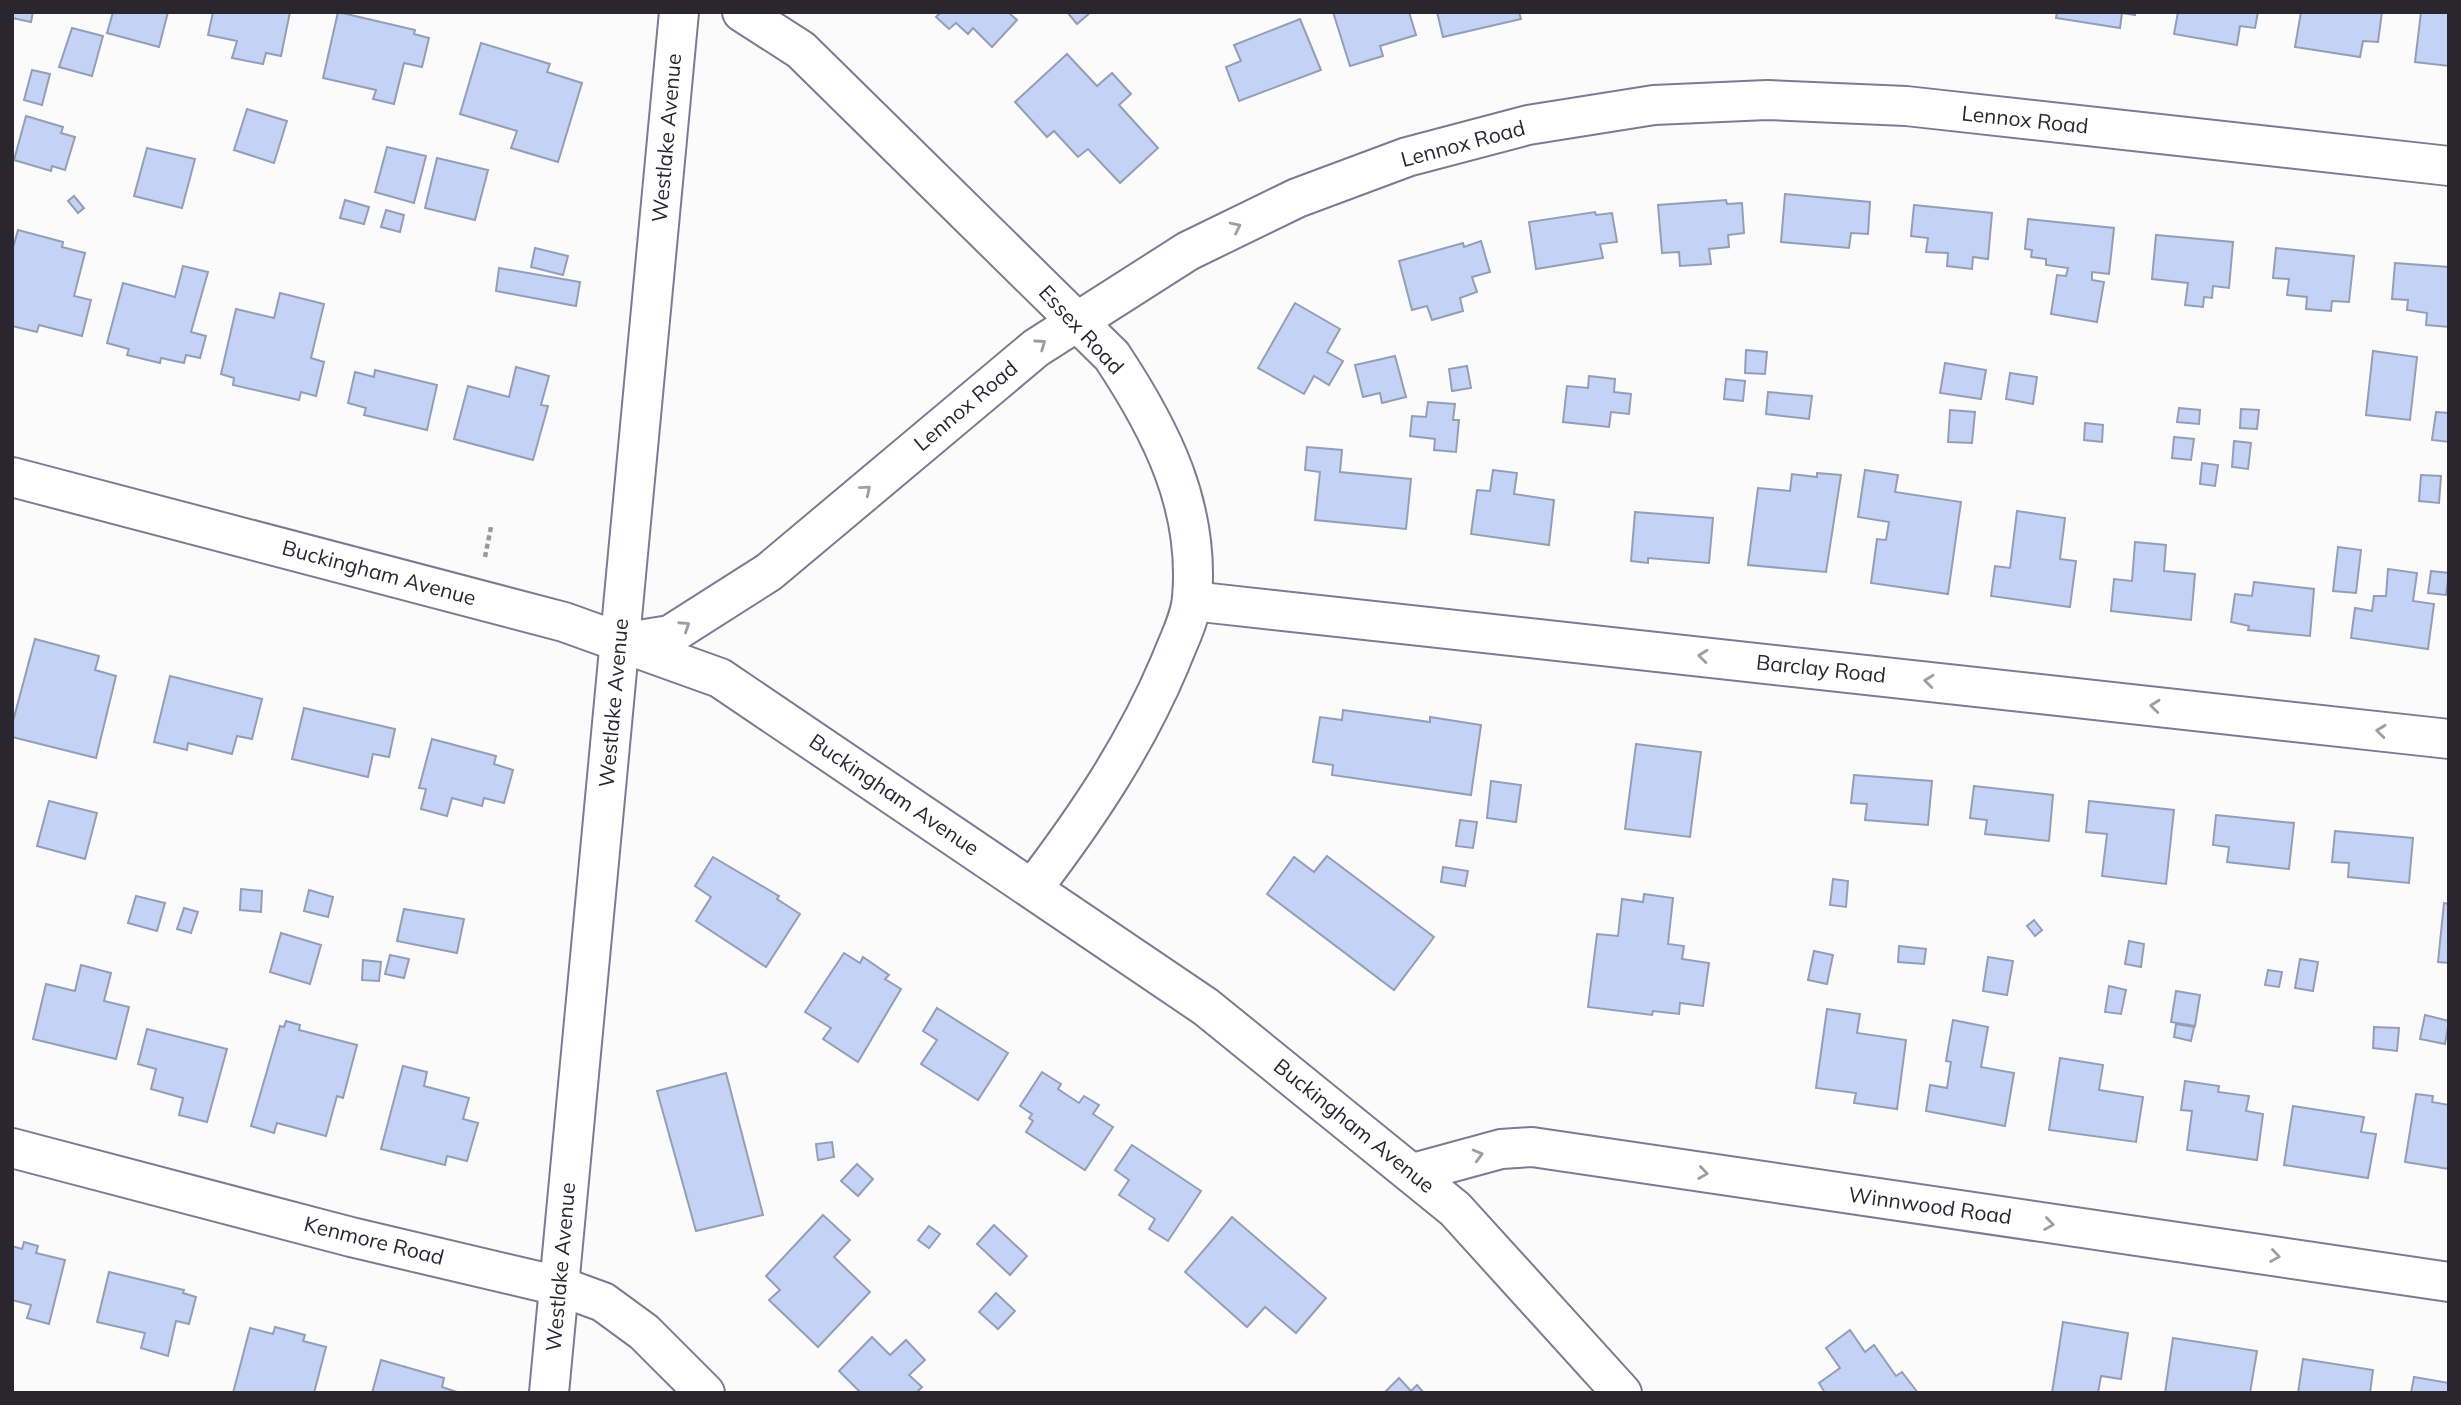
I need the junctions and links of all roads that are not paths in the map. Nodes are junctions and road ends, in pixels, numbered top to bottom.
1 (679, 12) edge
2 (742, 12) edge
3 (2449, 166) edge
4 (1077, 321) junction
5 (12, 477) edge
6 (1192, 601) junction
7 (620, 643) junction
8 (2449, 739) edge
9 (1033, 888) junction
10 (12, 1148) edge
11 (1413, 1173) junction
12 (2449, 1282) edge
13 (559, 1286) junction
14 (549, 1393) edge
15 (705, 1393) edge
16 (1622, 1393) edge

1 - 7 street, Westlake Avenue
2 - 4 street, Essex Road
4 -> 3 street, Lennox Road
4 - 6 street, Essex Road
7 -> 4 street, Lennox Road
5 - 7 street, Buckingham Avenue
8 -> 6 street, Barclay Road
6 - 9 street, Essex Road
7 - 9 street, Buckingham Avenue
7 - 13 street, Westlake Avenue
9 - 11 street, Buckingham Avenue
10 - 13 street, Kenmore Road
11 -> 12 street, Winnwood Road
11 - 16 street, Buckingham Avenue
13 - 14 street, Westlake Avenue
13 - 15 street, Kenmore Road

